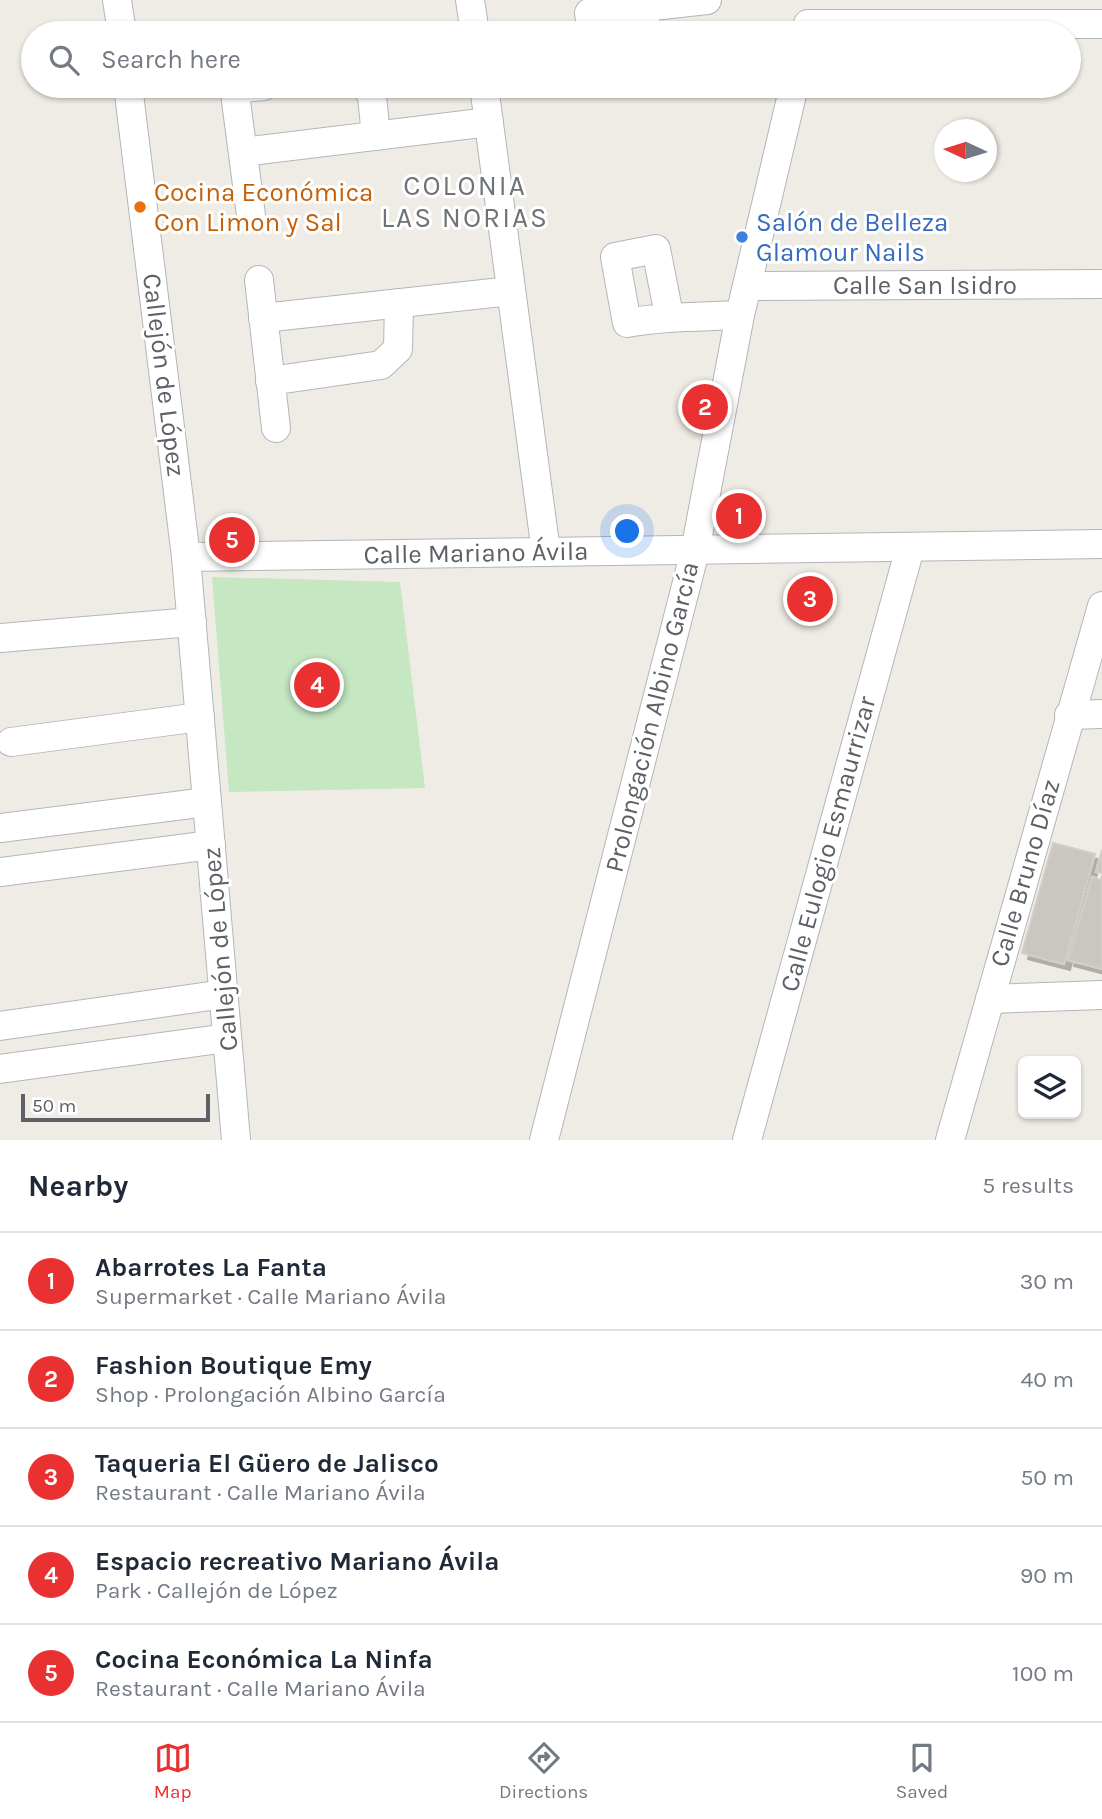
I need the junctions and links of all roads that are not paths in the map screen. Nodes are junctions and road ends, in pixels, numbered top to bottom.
1 (117, 0) edge
2 (470, 0) edge
3 (707, 0) edge
4 (643, 5) junction
5 (808, 19) edge
6 (120, 21) edge
7 (473, 21) edge
8 (590, 21) edge
9 (645, 21) edge
10 (926, 21) edge
11 (1081, 24) edge
12 (1102, 24) edge
13 (129, 98) edge
14 (236, 98) edge
15 (372, 98) edge
16 (486, 98) edge
17 (790, 98) edge
18 (489, 122) junction
19 (376, 136) junction
20 (243, 152) junction
21 (251, 215) dead end
22 (259, 280) dead end
23 (1102, 284) edge
24 (747, 286) junction
25 (511, 291) junction
26 (399, 303) junction
27 (669, 315) dead end
28 (740, 315) junction
29 (263, 318) junction
30 (270, 381) junction
31 (276, 428) dead end
32 (1102, 544) edge
33 (909, 548) junction
34 (695, 551) junction
35 (546, 552) junction
36 (186, 557) junction
37 (1102, 606) edge
38 (192, 622) junction
39 (0, 638) edge
40 (1102, 714) edge
41 (1069, 715) junction
42 (200, 717) junction
43 (11, 743) dead end
44 (207, 802) junction
45 (0, 828) edge
46 (211, 845) junction
47 (0, 872) edge
48 (224, 994) junction
49 (1102, 995) edge
50 (990, 999) junction
51 (4, 1026) edge
52 (228, 1038) junction
53 (7, 1068) edge
54 (236, 1140) edge
55 (544, 1140) edge
56 (747, 1140) edge
57 (950, 1140) edge

1 - 6 street
2 - 7 street
3 - 4 street
4 - 8 street
4 - 9 street
5 - 10 street
11 - 12 street
13 - 36 street, Callejón de López
14 - 20 street
15 - 19 street
16 - 18 street
17 - 24 street, Prolongación Albino García
18 - 19 street
18 - 25 street
19 - 20 street
20 - 21 street
22 - 29 street
23 - 24 street, Calle San Isidro
24 - 28 street, Prolongación Albino García
25 - 26 street
25 - 35 street
26 - 29 street
26 - 30 street
27 - 28 street
28 - 34 street, Prolongación Albino García
29 - 30 street
30 - 31 street
32 - 33 street, Calle Mariano Ávila
33 - 34 street, Calle Mariano Ávila
33 - 56 street, Calle Eulogio Esmaurrizar
34 - 35 street, Calle Mariano Ávila
34 - 55 street, Prolongación Albino García
35 - 36 street, Calle Mariano Ávila
36 - 38 street, Callejón de López
37 - 41 street, Calle Bruno Díaz
38 - 39 street
38 - 42 street, Callejón de López
40 - 41 street
41 - 50 street, Calle Bruno Díaz
42 - 43 street
42 - 44 street, Callejón de López
44 - 45 street
44 - 46 street, Callejón de López
46 - 47 street
46 - 48 street, Callejón de López
48 - 51 street
48 - 52 street, Callejón de López
49 - 50 street
50 - 57 street, Calle Bruno Díaz
51 - 53 street
52 - 53 street
52 - 54 street, Callejón de López

